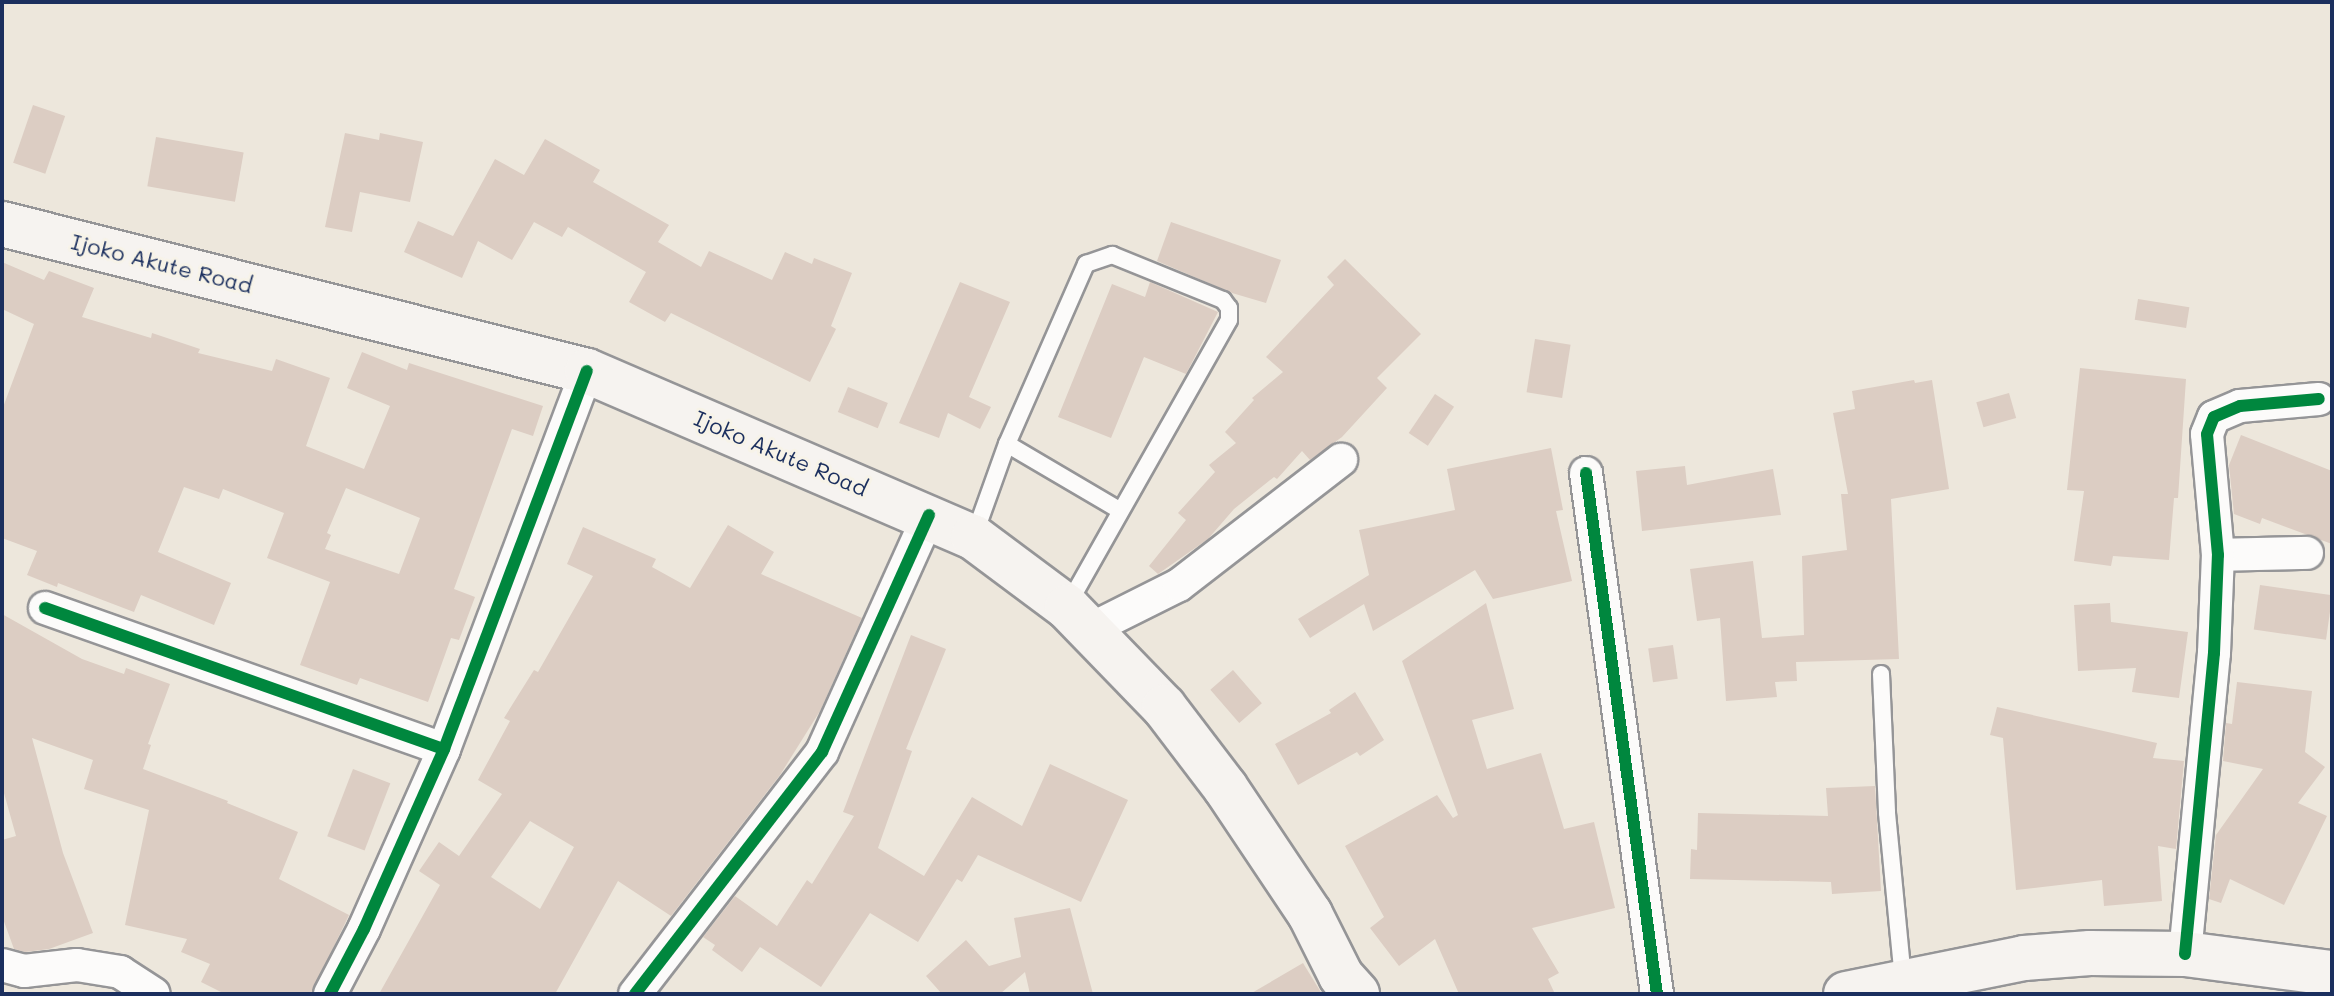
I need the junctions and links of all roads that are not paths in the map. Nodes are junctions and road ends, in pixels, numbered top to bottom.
1 (2, 224) edge
2 (587, 371) junction
3 (2319, 399) dead end
4 (1007, 444) junction
5 (1341, 460) dead end
6 (1586, 473) dead end
7 (1119, 510) junction
8 (929, 515) junction
9 (973, 537) junction
10 (2307, 553) dead end
11 (2218, 555) junction
12 (45, 608) dead end
13 (1079, 618) junction
14 (1881, 674) dead end
15 (444, 749) junction
16 (2185, 954) junction
17 (2, 965) edge
18 (2332, 973) edge
19 (1903, 981) junction
20 (1855, 992) edge
21 (154, 994) edge
22 (330, 994) edge
23 (635, 994) edge
24 (1357, 994) edge
25 (1657, 994) edge

1 - 2 main road, Ijoko Akute Road
2 - 8 main road, Ijoko Akute Road
2 - 15 street
3 - 11 street
4 - 7 lane
4 - 7 lane
4 - 9 lane
5 - 13 street
6 - 25 street
7 - 13 lane
8 - 9 main road, Ijoko Akute Road
8 - 23 street
9 - 13 main road, Ijoko Akute Road
10 - 11 street
11 - 16 street
12 - 15 street
13 - 24 main road, Ijoko Akute Road
14 - 19 lane
15 - 22 street
16 - 18 main road
16 - 19 main road
17 - 21 street
19 - 20 main road

